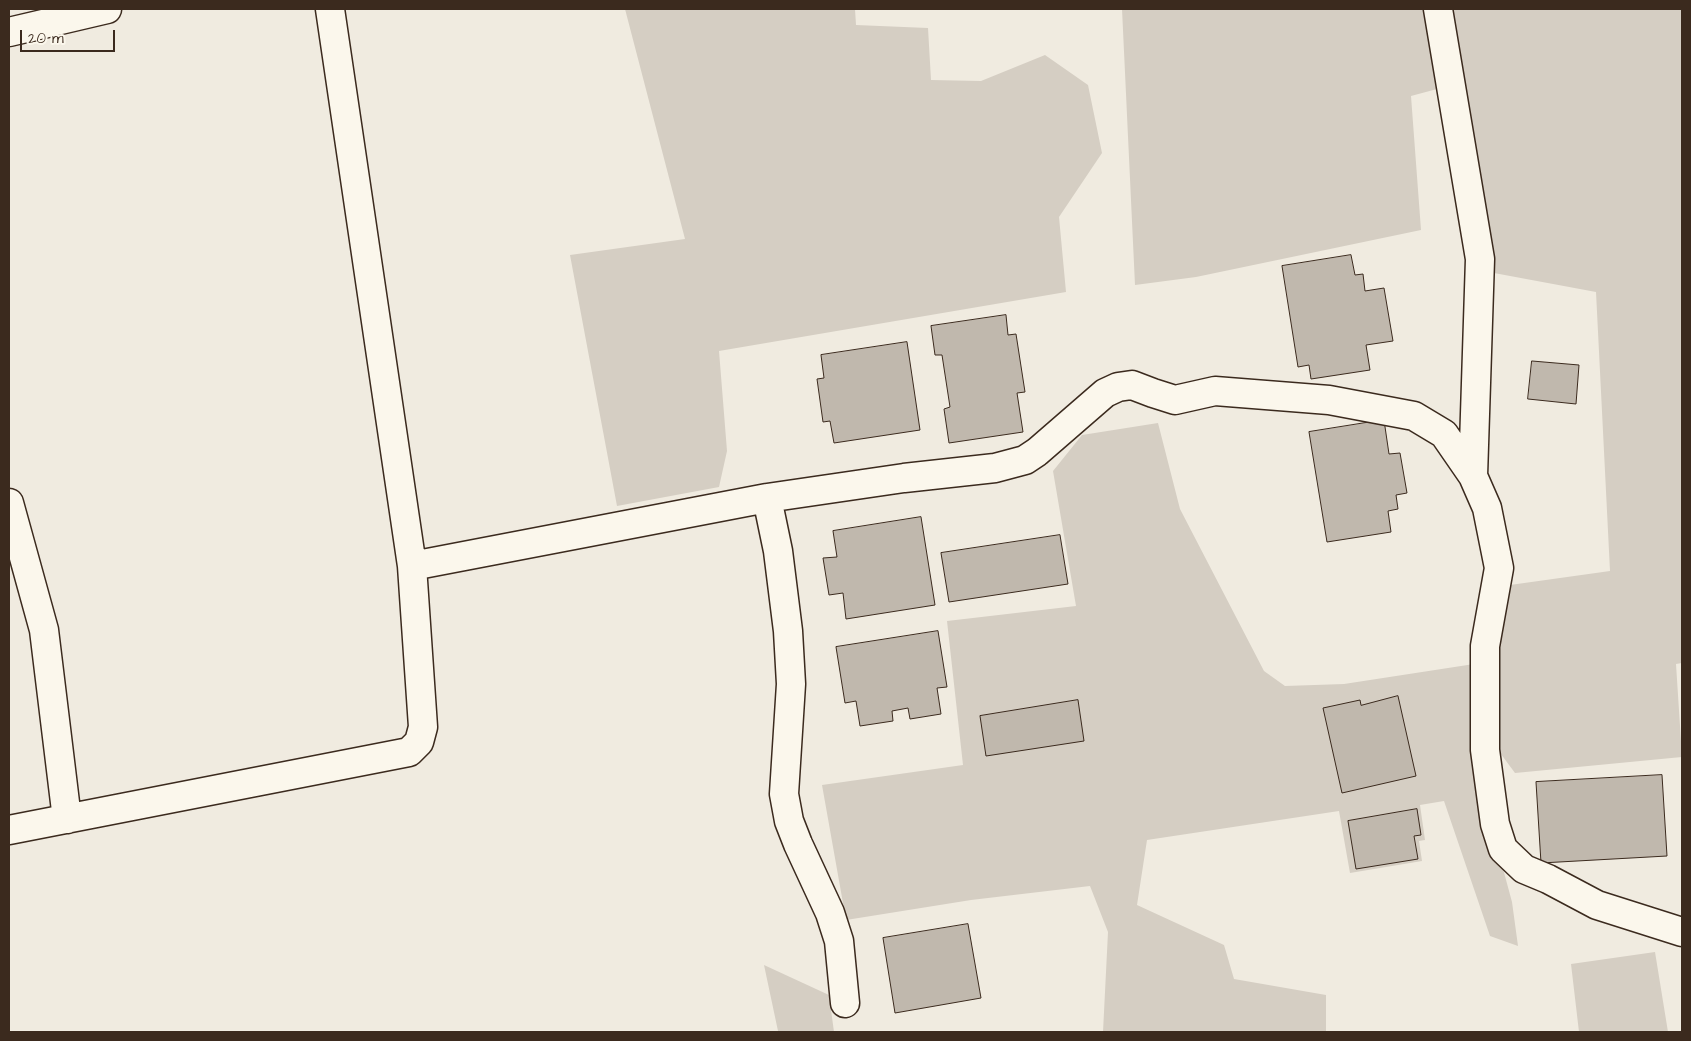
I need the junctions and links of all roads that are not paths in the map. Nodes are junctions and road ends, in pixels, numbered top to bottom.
1 (107, 9) edge
2 (330, 9) edge
3 (1438, 9) edge
4 (9, 32) edge
5 (1473, 476) junction
6 (767, 498) junction
7 (9, 504) edge
8 (412, 566) junction
9 (67, 819) junction
10 (9, 830) edge
11 (1682, 932) edge
12 (845, 1003) dead end

1 - 4 street
2 - 8 street
3 - 5 street
5 - 6 street
5 - 11 street
6 - 8 street
6 - 12 street
7 - 9 street
8 - 9 street
9 - 10 street

